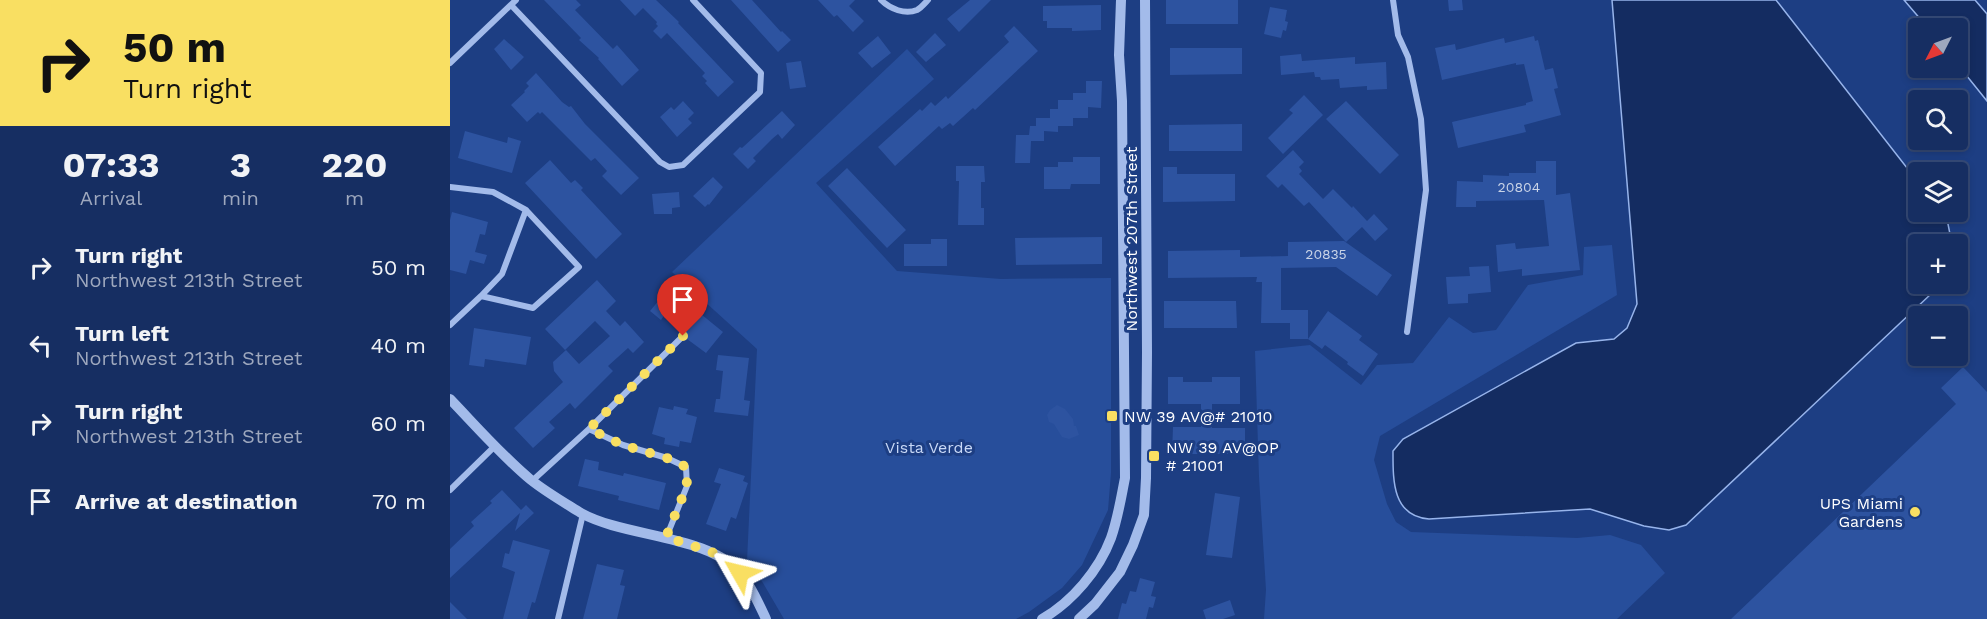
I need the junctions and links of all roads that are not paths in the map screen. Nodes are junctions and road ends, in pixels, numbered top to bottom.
1 (693, 0) edge
2 (881, 0) edge
3 (928, 0) edge
4 (1121, 0) edge
5 (1144, 0) edge
6 (1393, 0) edge
7 (514, 2) edge
8 (450, 63) edge
9 (450, 187) edge
10 (526, 210) junction
11 (481, 296) junction
12 (450, 325) edge
13 (1407, 332) dead end
14 (683, 336) dead end
15 (450, 399) edge
16 (589, 429) junction
17 (495, 446) junction
18 (532, 481) junction
19 (450, 490) edge
20 (583, 514) junction
21 (666, 537) junction
22 (558, 619) edge
23 (766, 619) edge
24 (1042, 619) edge
25 (1079, 619) edge

1 - 7 street
2 - 3 street
4 - 24 street, Northwest 207th Street
5 - 25 street, Northwest 207th Street
6 - 13 street
7 - 8 street
9 - 10 street
10 - 11 street
10 - 11 street
11 - 12 street
14 - 16 street
15 - 17 street
16 - 18 street
16 - 21 street
17 - 18 street
17 - 19 street
18 - 20 street
20 - 21 street
20 - 22 street
21 - 23 street

